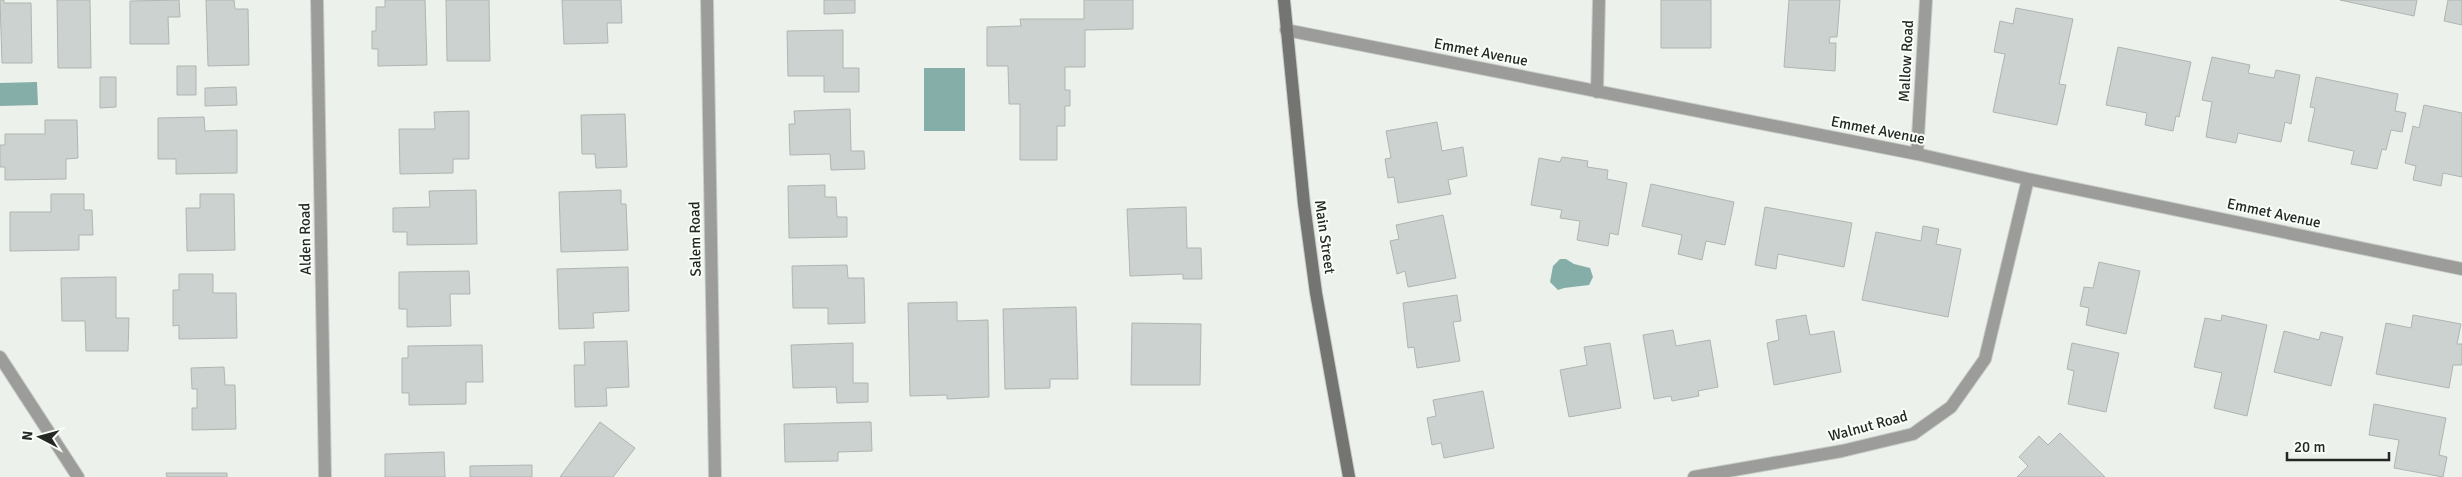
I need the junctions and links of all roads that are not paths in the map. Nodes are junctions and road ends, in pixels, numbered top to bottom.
1 (317, 0) edge
2 (707, 0) edge
3 (1284, 0) edge
4 (1599, 0) edge
5 (1926, 0) edge
6 (1286, 30) junction
7 (1597, 92) junction
8 (1917, 154) junction
9 (2028, 179) junction
10 (2462, 269) edge
11 (0, 357) edge
12 (78, 477) edge
13 (325, 477) edge
14 (715, 477) edge
15 (1349, 477) edge
16 (1694, 477) edge

1 - 13 street, Alden Road
2 - 14 street, Salem Road
3 - 6 main road, Main Street
4 - 7 street
5 - 8 street, Mallow Road
6 - 7 street, Emmet Avenue
6 - 15 main road, Main Street
7 - 8 street, Emmet Avenue
8 - 9 street, Emmet Avenue
9 - 10 street, Emmet Avenue
9 - 16 street, Walnut Road
11 - 12 street

